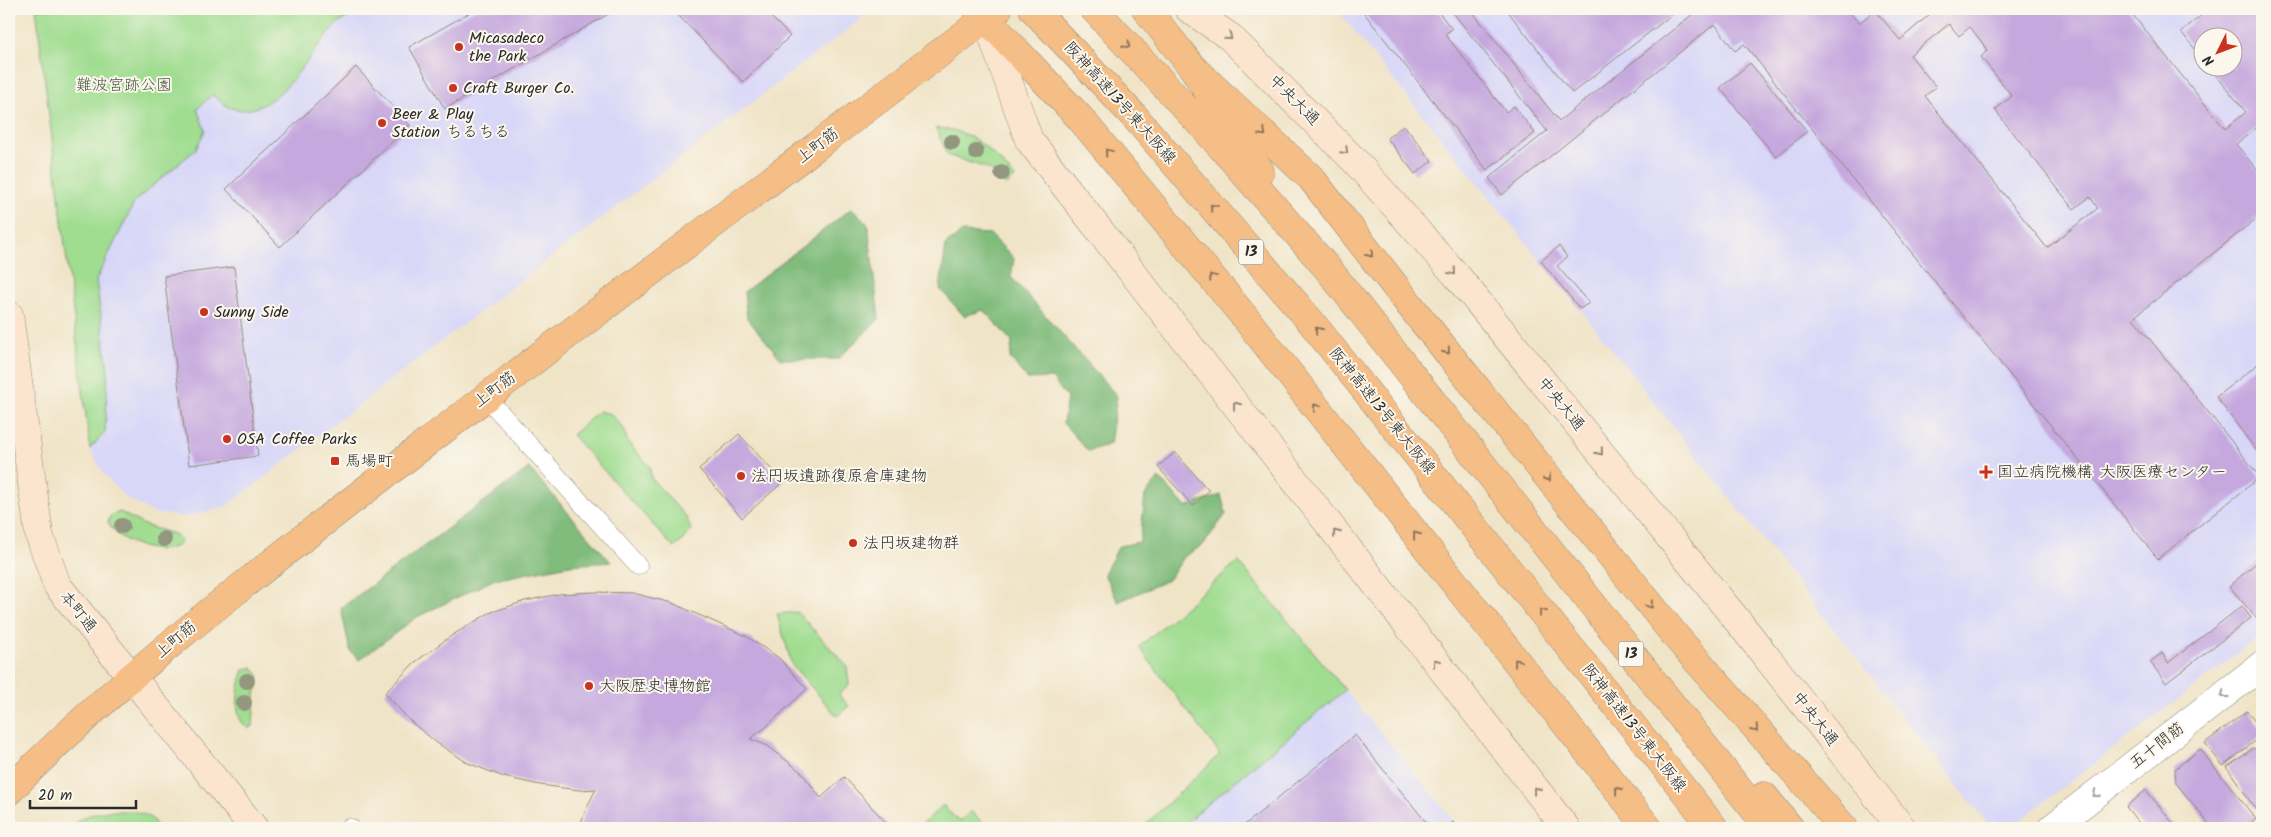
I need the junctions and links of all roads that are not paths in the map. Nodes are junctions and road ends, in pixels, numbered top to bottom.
1 (1033, 9) edge
2 (1094, 9) edge
3 (1146, 9) edge
4 (1189, 9) edge
5 (987, 12) edge
6 (1193, 68) junction
7 (9, 315) edge
8 (486, 397) junction
9 (638, 566) dead end
10 (2262, 665) edge
11 (131, 678) junction
12 (9, 791) edge
13 (254, 828) edge
14 (1566, 828) edge
15 (1648, 828) edge
16 (1714, 828) edge
17 (1769, 828) edge
18 (1790, 828) edge
19 (1844, 828) edge
20 (1902, 828) edge
21 (2052, 828) edge

16 -> 1 main road, 阪神高速13号東大阪線 / 13
2 -> 17 main road, 13
3 - 6 main road
4 -> 20 street, 中央大通
5 - 8 main road, 上町筋
14 -> 5 street
15 -> 5 main road
6 - 18 main road
6 -> 19 main road
7 - 11 street, 本町通
8 - 9 lane
8 - 11 main road, 上町筋
10 -> 21 street, 五十間筋
11 - 12 main road, 上町筋
11 - 13 street, 本町通

